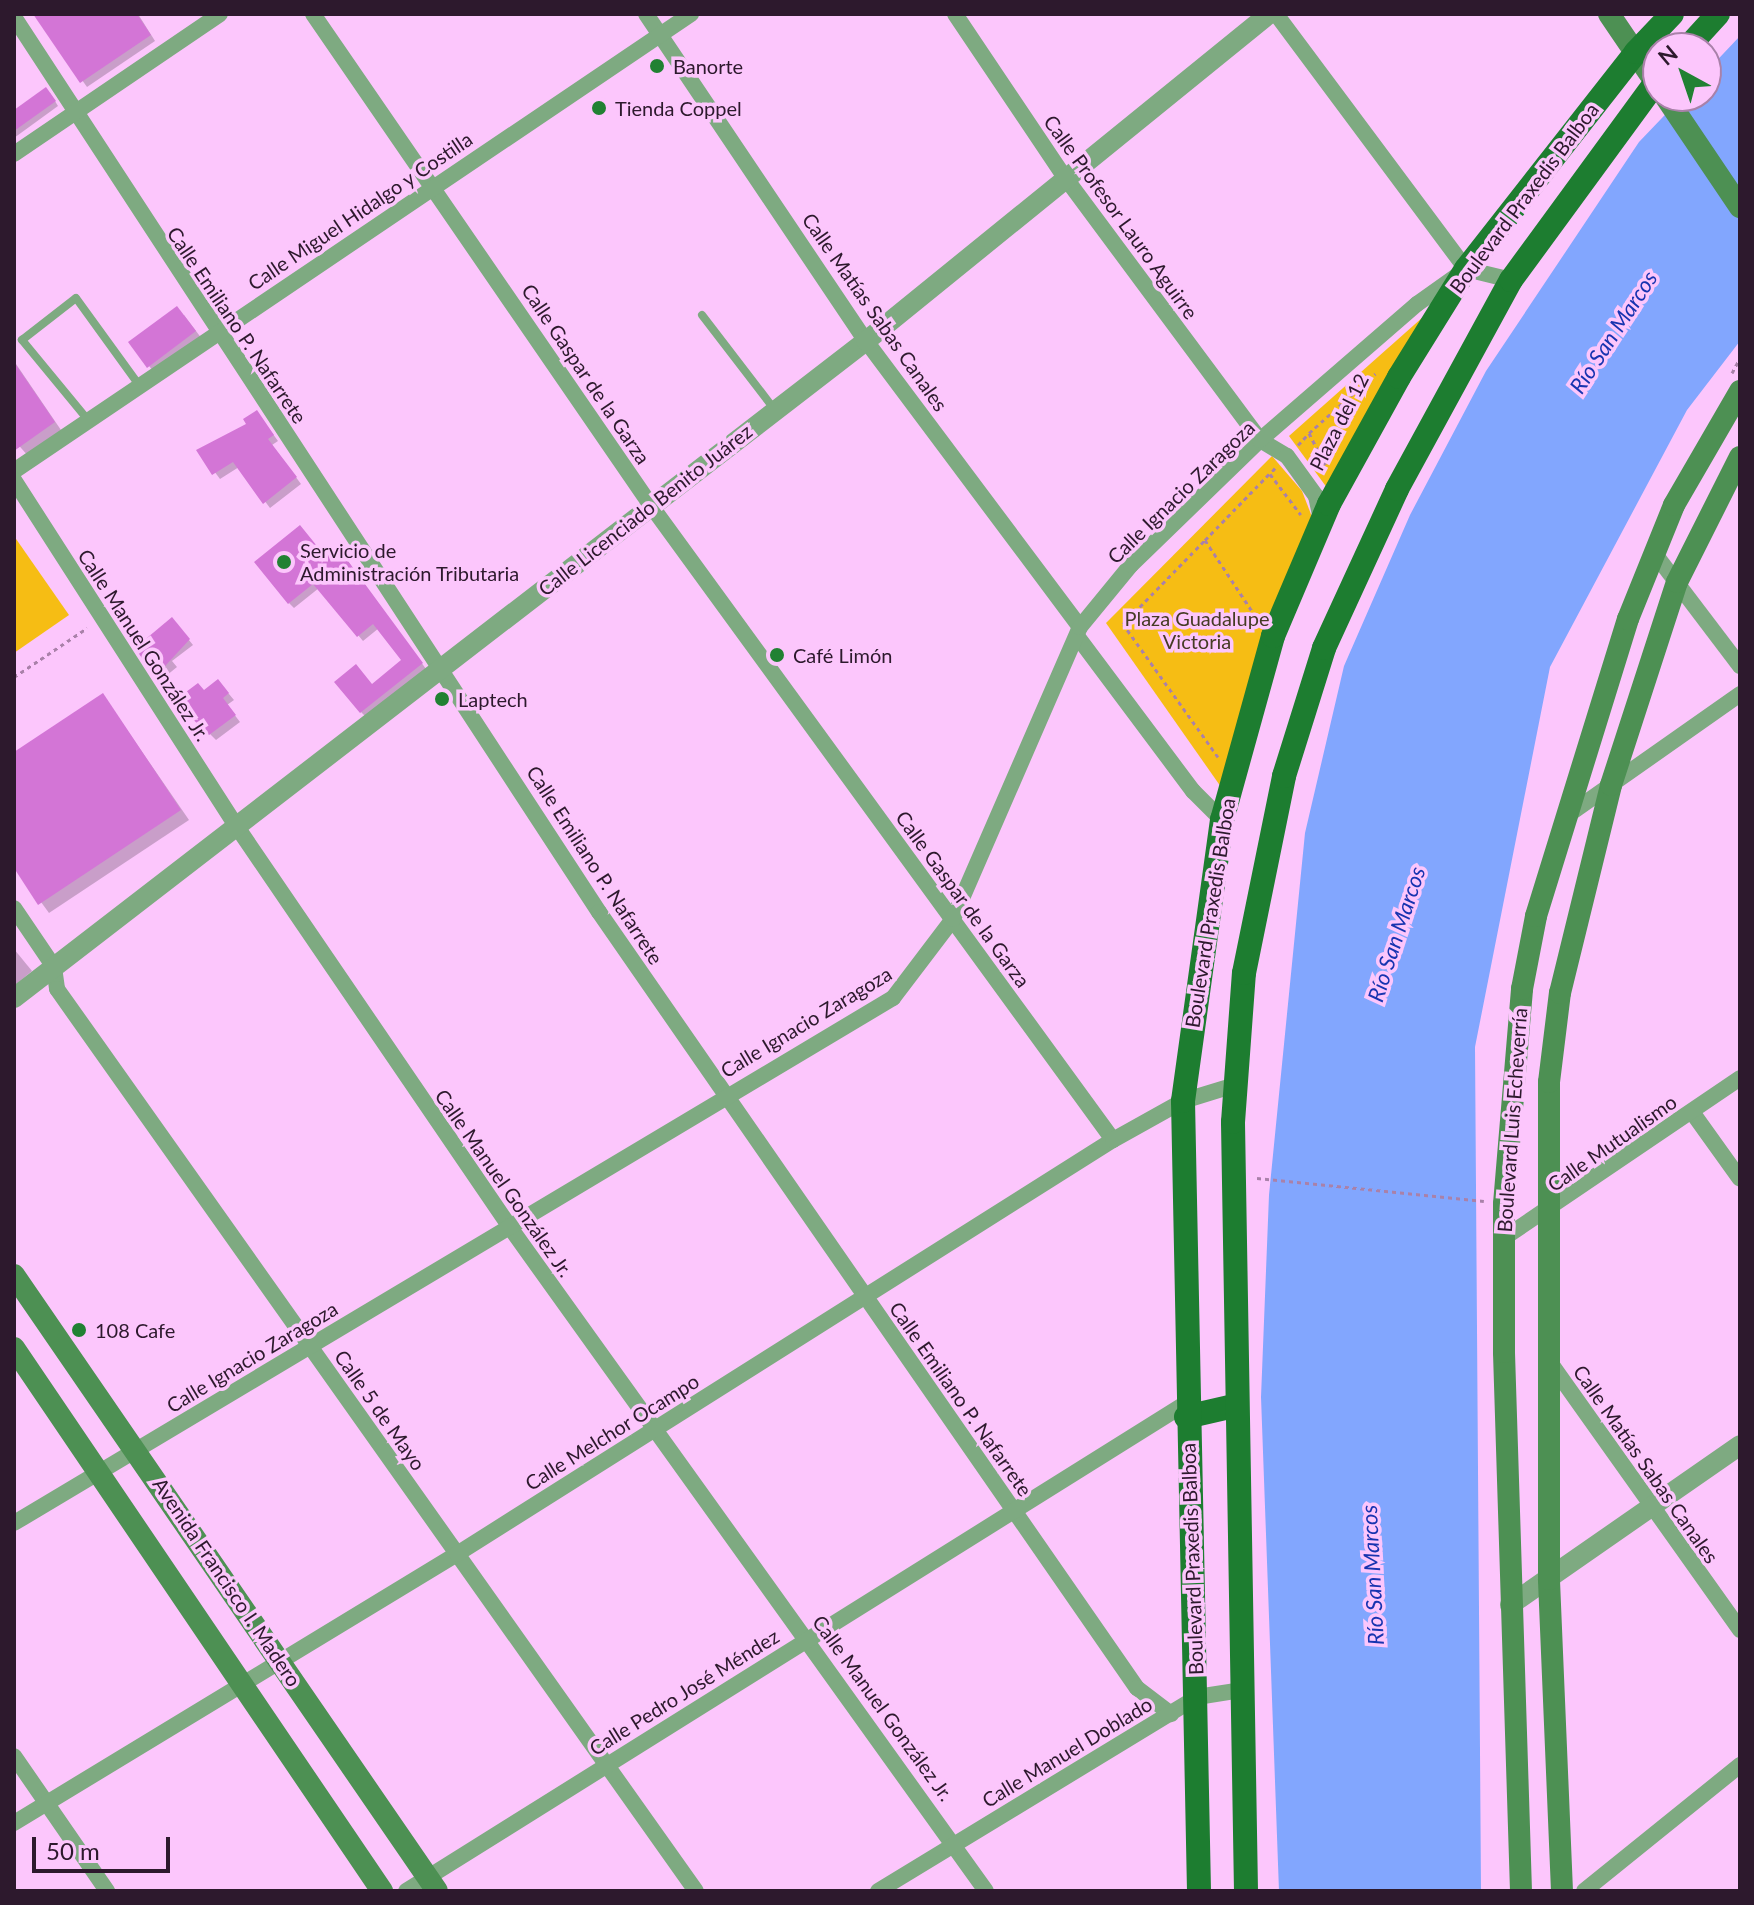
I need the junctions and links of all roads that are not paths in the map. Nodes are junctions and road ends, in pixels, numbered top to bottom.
1 (220, 14) edge
2 (313, 14) edge
3 (646, 14) edge
4 (691, 14) edge
5 (955, 14) edge
6 (1269, 14) edge
7 (1276, 14) edge
8 (1609, 14) edge
9 (1672, 14) edge
10 (1718, 14) edge
11 (14, 17) edge
12 (1702, 32) edge
13 (661, 34) junction
14 (1636, 52) junction
15 (1642, 61) edge
16 (1642, 108) edge
17 (1676, 112) edge
18 (74, 113) junction
19 (14, 154) edge
20 (1064, 176) junction
21 (433, 186) junction
22 (1740, 207) edge
23 (1466, 269) junction
24 (1511, 280) junction
25 (702, 315) dead end
26 (217, 332) junction
27 (866, 341) junction
28 (139, 385) junction
29 (1740, 391) edge
30 (775, 410) junction
31 (88, 420) junction
32 (1260, 440) junction
33 (1740, 457) edge
34 (14, 471) edge
35 (14, 480) edge
36 (652, 507) junction
37 (1321, 528) junction
38 (1655, 554) junction
39 (1677, 582) junction
40 (1078, 632) junction
41 (442, 666) junction
42 (1740, 666) edge
43 (1740, 694) edge
44 (1611, 785) junction
45 (1568, 815) junction
46 (1222, 820) junction
47 (235, 824) junction
48 (14, 908) edge
49 (953, 919) junction
50 (54, 967) junction
51 (14, 998) edge
52 (1740, 1078) edge
53 (1235, 1085) junction
54 (726, 1094) junction
55 (1183, 1101) junction
56 (1692, 1112) junction
57 (1113, 1140) junction
58 (1740, 1179) edge
59 (1546, 1213) junction
60 (509, 1226) junction
61 (1504, 1238) junction
62 (14, 1275) edge
63 (865, 1295) junction
64 (309, 1345) junction
65 (14, 1348) edge
66 (1548, 1359) junction
67 (1234, 1406) junction
68 (1187, 1409) junction
69 (654, 1430) junction
70 (1740, 1445) edge
71 (137, 1449) junction
72 (98, 1473) junction
73 (1653, 1507) junction
74 (1013, 1508) junction
75 (14, 1523) edge
76 (457, 1554) junction
77 (1549, 1579) junction
78 (1510, 1605) junction
79 (1740, 1630) edge
80 (808, 1638) junction
81 (280, 1661) junction
82 (242, 1685) junction
83 (1242, 1690) junction
84 (1197, 1697) junction
85 (1171, 1714) junction
86 (14, 1756) edge
87 (606, 1764) junction
88 (1740, 1765) edge
89 (46, 1803) junction
90 (14, 1823) edge
91 (954, 1843) junction
92 (432, 1884) edge
93 (107, 1891) edge
94 (382, 1891) edge
95 (406, 1891) edge
96 (696, 1891) edge
97 (878, 1891) edge
98 (986, 1891) edge
99 (1199, 1891) edge
100 (1246, 1891) edge
101 (1521, 1891) edge
102 (1562, 1891) edge
103 (1584, 1891) edge

1 - 18 street
2 - 21 street, Calle Gaspar de la Garza
3 - 13 street, Calle Matías Sabas Canales
4 - 13 street, Calle Miguel Hidalgo y Costilla
5 - 20 street, Calle Profesor Lauro Aguirre
6 - 20 street, Calle Licenciado Benito Juárez
7 - 23 street
8 - 14 main road
9 - 14 main road, Boulevard Praxedis Balboa
10 - 12 main road
11 - 18 street, Calle Emiliano P. Nafarrete
13 - 21 street, Calle Miguel Hidalgo y Costilla
13 - 27 street, Calle Matías Sabas Canales
14 - 15 main road
14 - 23 main road, Boulevard Praxedis Balboa
16 - 24 main road, Boulevard Praxedis Balboa
17 - 22 main road
18 - 19 street
18 - 26 street, Calle Emiliano P. Nafarrete
20 - 27 street, Calle Licenciado Benito Juárez
20 - 32 street, Calle Profesor Lauro Aguirre
21 - 26 street, Calle Miguel Hidalgo y Costilla
21 - 36 street, Calle Gaspar de la Garza
23 - 24 street
23 - 32 street, Calle Ignacio Zaragoza
23 - 37 main road, Boulevard Praxedis Balboa
24 - 53 main road, Boulevard Praxedis Balboa
25 - 30 lane
26 - 28 street, Calle Miguel Hidalgo y Costilla
26 - 41 street, Calle Emiliano P. Nafarrete
27 - 30 street, Calle Licenciado Benito Juárez
27 - 40 street, Calle Matías Sabas Canales
28 - 31 street, Calle Miguel Hidalgo y Costilla
28 - 31 lane
29 - 38 main road, Boulevard Luis Echeverría
30 - 36 street, Calle Licenciado Benito Juárez
31 - 34 street, Calle Miguel Hidalgo y Costilla
32 - 37 street, Calle Profesor Lauro Aguirre
32 - 40 street, Calle Ignacio Zaragoza
33 - 39 main road, Boulevard Luis Echeverría
35 - 47 street, Calle Manuel González Jr.
36 - 41 street, Calle Licenciado Benito Juárez
36 - 49 street, Calle Gaspar de la Garza
37 - 46 main road, Boulevard Praxedis Balboa
38 - 39 street
38 - 45 main road, Boulevard Luis Echeverría
39 - 42 street
39 - 44 main road, Boulevard Luis Echeverría
40 - 46 street, Calle Matías Sabas Canales
40 - 49 street, Calle Ignacio Zaragoza
41 - 47 street, Calle Licenciado Benito Juárez
41 - 54 street, Calle Emiliano P. Nafarrete
43 - 44 street
44 - 45 street
44 - 59 main road, Boulevard Luis Echeverría
45 - 61 main road, Boulevard Luis Echeverría
46 - 55 main road, Boulevard Praxedis Balboa
47 - 50 street, Calle Licenciado Benito Juárez
47 - 60 street, Calle Manuel González Jr.
48 - 50 street, Calle 5 de Mayo
49 - 54 street, Calle Ignacio Zaragoza
49 - 57 street, Calle Gaspar de la Garza
50 - 51 street, Calle Licenciado Benito Juárez
50 - 64 street, Calle 5 de Mayo
52 - 56 street, Calle Mutualismo
53 - 55 street, Calle Melchor Ocampo
53 - 67 main road, Boulevard Praxedis Balboa
54 - 60 street, Calle Ignacio Zaragoza
54 - 63 street, Calle Emiliano P. Nafarrete
55 - 57 street, Calle Melchor Ocampo
55 - 68 main road, Boulevard Praxedis Balboa
56 - 58 street
56 - 59 street, Calle Mutualismo
57 - 63 street, Calle Melchor Ocampo
59 - 61 street, Calle Mutualismo
59 - 66 main road, Boulevard Luis Echeverría
60 - 64 street, Calle Ignacio Zaragoza
60 - 69 street, Calle Manuel González Jr.
61 - 78 main road, Boulevard Luis Echeverría
62 - 71 main road, Avenida Francisco I. Madero
63 - 69 street, Calle Melchor Ocampo
63 - 74 street, Calle Emiliano P. Nafarrete
64 - 71 street, Calle Ignacio Zaragoza
64 - 76 street, Calle 5 de Mayo
65 - 72 main road
66 - 73 street, Calle Matías Sabas Canales
66 - 77 main road, Boulevard Luis Echeverría
67 - 68 main road
67 - 83 main road, Boulevard Praxedis Balboa
68 - 74 street, Calle Pedro José Méndez
68 - 84 main road, Boulevard Praxedis Balboa
69 - 76 street, Calle Melchor Ocampo
69 - 80 street, Calle Manuel González Jr.
70 - 73 street
71 - 72 street, Calle Ignacio Zaragoza
71 - 81 main road, Avenida Francisco I. Madero
72 - 75 street, Calle Ignacio Zaragoza
72 - 82 main road
73 - 77 street
73 - 79 street, Calle Matías Sabas Canales
74 - 80 street, Calle Pedro José Méndez
74 - 85 street, Calle Emiliano P. Nafarrete
76 - 81 street, Calle Melchor Ocampo
76 - 87 street, Calle 5 de Mayo
77 - 78 street
77 - 102 main road, Boulevard Luis Echeverría
78 - 101 main road, Boulevard Luis Echeverría
80 - 87 street, Calle Pedro José Méndez
80 - 91 street, Calle Manuel González Jr.
81 - 82 street, Calle Melchor Ocampo
81 - 92 main road, Avenida Francisco I. Madero
82 - 89 street, Calle Melchor Ocampo
82 - 94 main road
83 - 84 street, Calle Manuel Doblado
83 - 100 main road, Boulevard Praxedis Balboa
84 - 85 street, Calle Manuel Doblado
84 - 99 main road, Boulevard Praxedis Balboa
85 - 91 street, Calle Manuel Doblado
86 - 89 street
87 - 92 street, Calle Pedro José Méndez
87 - 96 street, Calle 5 de Mayo
88 - 103 street
89 - 90 street, Calle Melchor Ocampo
89 - 93 street
91 - 97 street, Calle Manuel Doblado
91 - 98 street, Calle Manuel González Jr.
92 - 95 street, Calle Pedro José Méndez

